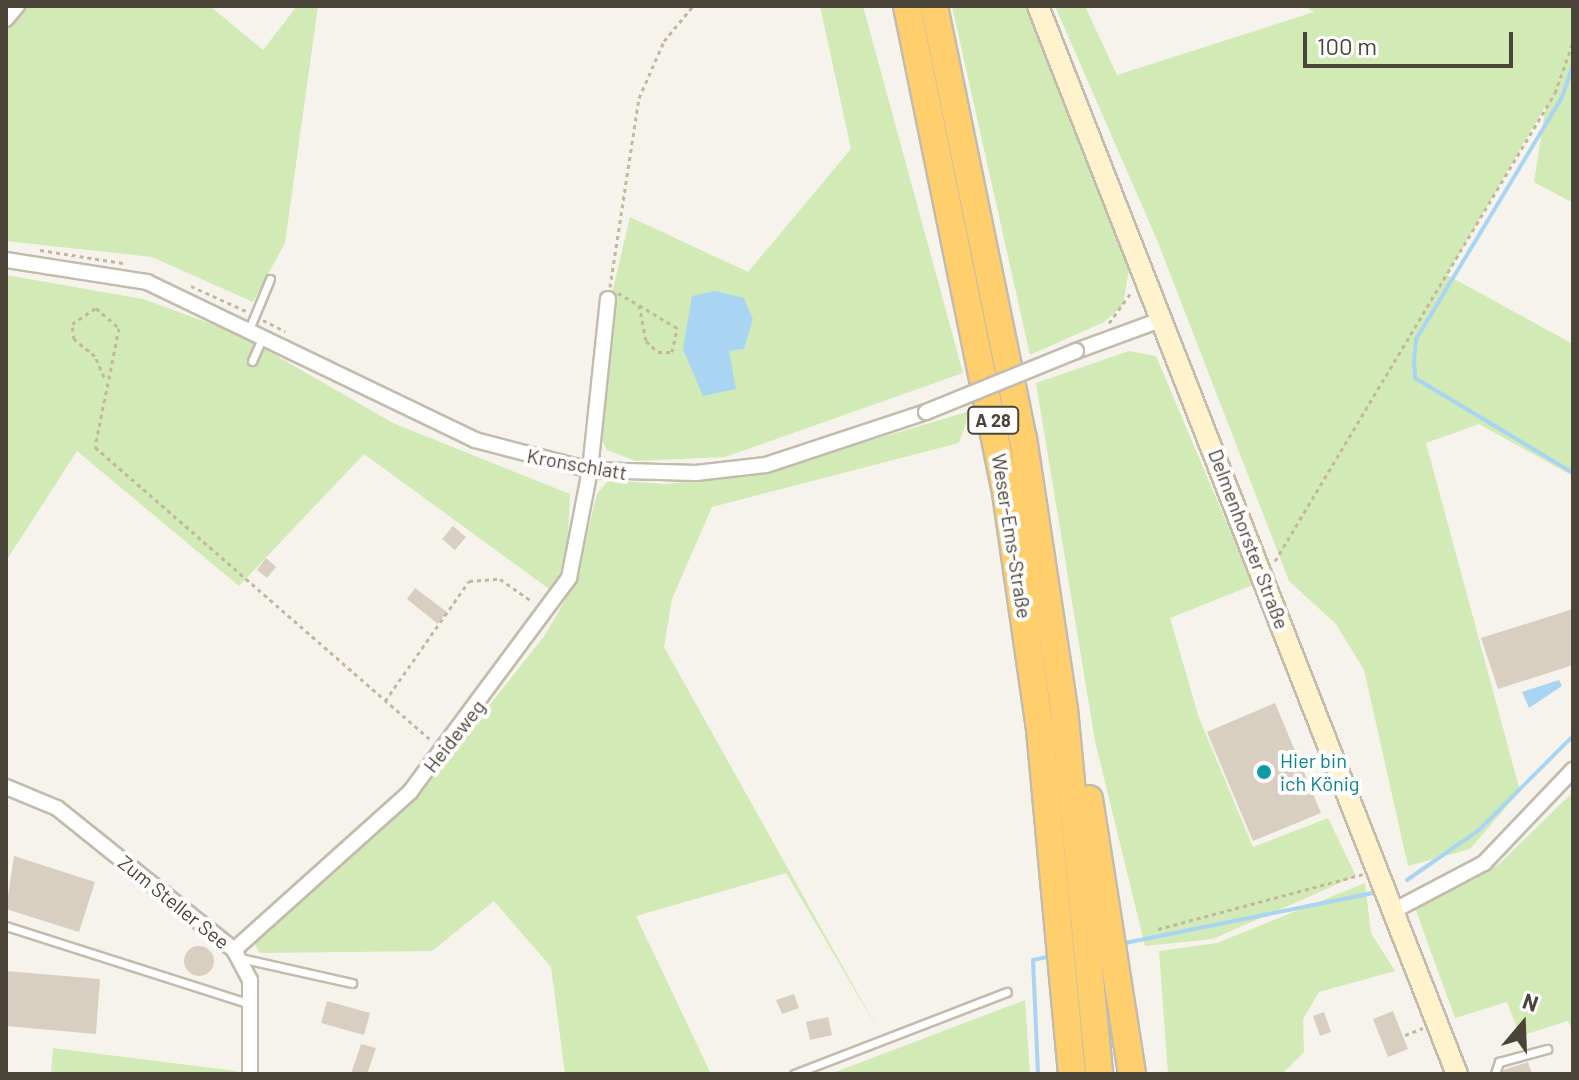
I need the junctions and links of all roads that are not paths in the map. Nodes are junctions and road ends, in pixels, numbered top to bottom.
1 (17, 6) edge
2 (907, 6) edge
3 (934, 6) edge
4 (1038, 6) edge
5 (6, 19) edge
6 (6, 260) edge
7 (270, 279) dead end
8 (608, 299) road end
9 (1163, 319) junction
10 (252, 321) junction
11 (264, 334) junction
12 (252, 361) dead end
13 (590, 470) junction
14 (1064, 709) junction
15 (1573, 770) edge
16 (6, 787) edge
17 (1395, 910) junction
18 (6, 926) edge
19 (237, 954) junction
20 (352, 983) dead end
21 (1007, 992) dead end
22 (250, 1004) junction
23 (1547, 1049) dead end
24 (250, 1074) edge
25 (794, 1074) edge
26 (1072, 1074) edge
27 (1099, 1074) edge
28 (1132, 1074) edge
29 (1457, 1074) edge
30 (1495, 1074) edge

1 - 5 street
2 - 26 highway, Weser-Ems-Straße / A 28
3 - 14 highway, Weser-Ems-Straße / A 28
4 - 9 street, Delmenhorster Straße
6 - 10 street, Kronschlatt
7 - 10 lane
8 - 13 street, Heideweg
9 - 13 street, Kronschlatt, bridge
9 - 17 street, Delmenhorster Straße
10 - 11 street, Kronschlatt
11 - 12 lane
11 - 13 street, Kronschlatt
13 - 19 street, Heideweg
14 - 27 highway, Weser-Ems-Straße / A 28
14 - 28 highway
15 - 17 street
16 - 19 street, Zum Steller See
17 - 29 street, Delmenhorster Straße
18 - 22 lane
19 - 20 lane
19 - 22 street, Zum Steller See
21 - 25 lane
22 - 24 street, Zum Steller See
23 - 30 lane

